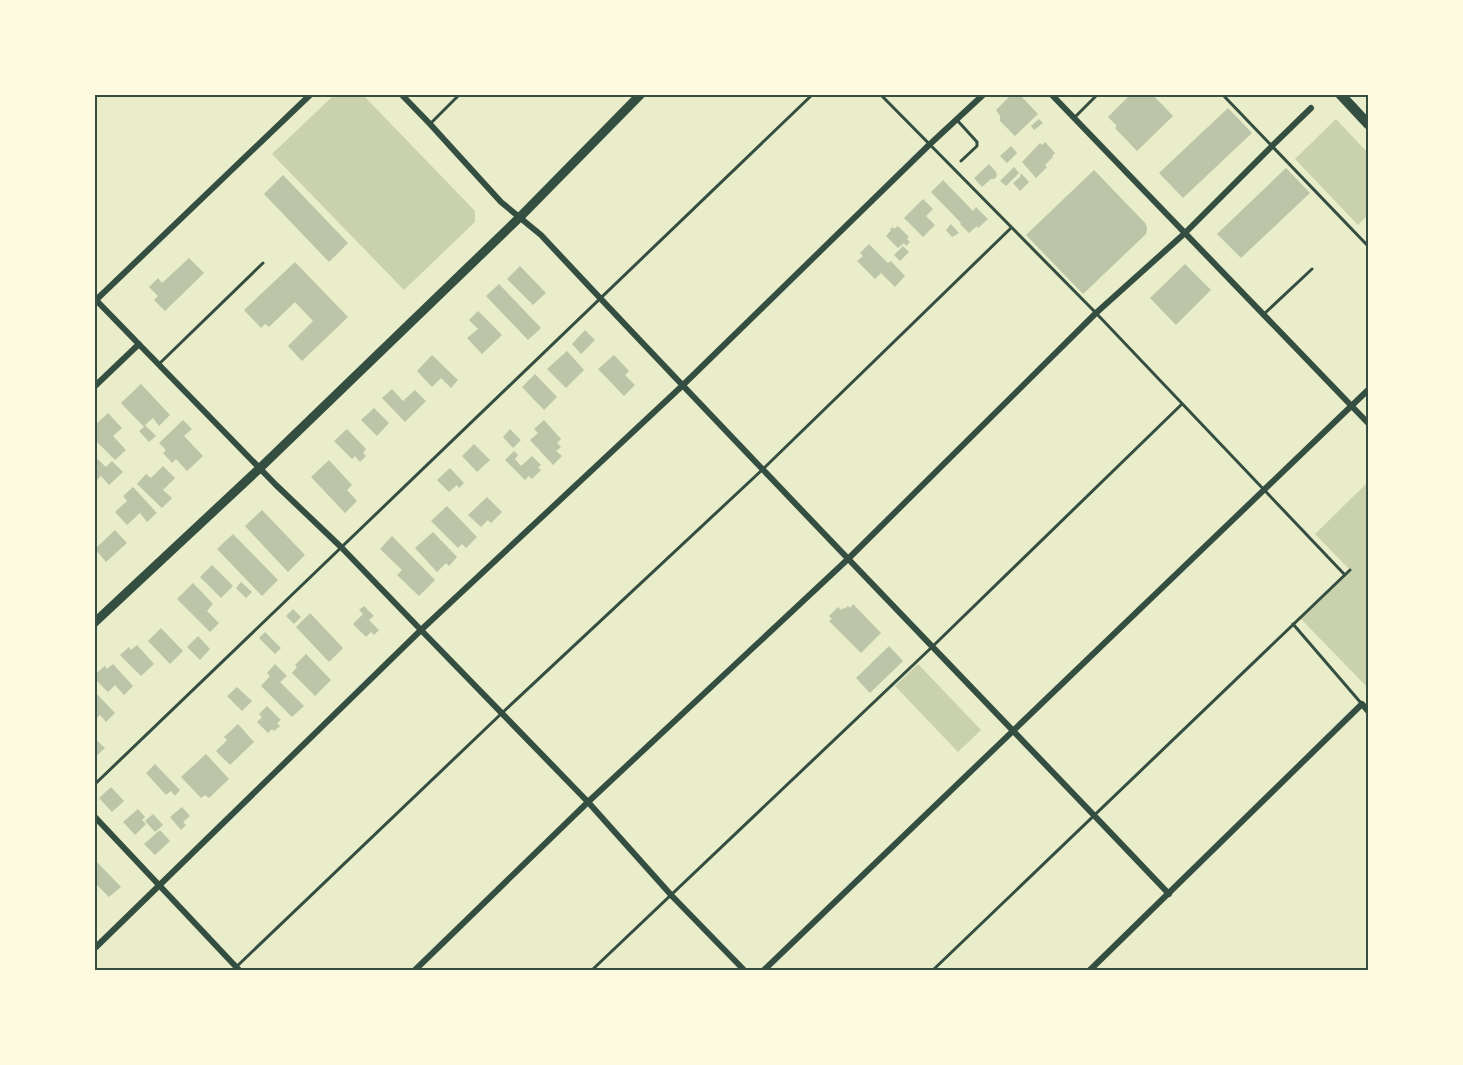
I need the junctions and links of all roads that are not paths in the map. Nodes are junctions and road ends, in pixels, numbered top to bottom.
1 (311, 94) edge
2 (460, 94) edge
3 (641, 94) edge
4 (813, 94) edge
5 (880, 94) edge
6 (984, 94) edge
7 (1050, 94) edge
8 (1098, 94) edge
9 (1222, 94) edge
10 (1340, 94) edge
11 (405, 96) edge
12 (1311, 108) dead end
13 (1074, 118) junction
14 (956, 119) junction
15 (430, 124) junction
16 (1368, 124) edge
17 (929, 145) junction
18 (1272, 146) junction
19 (961, 161) dead end
20 (519, 218) junction
21 (1011, 228) junction
22 (1185, 233) junction
23 (1368, 246) edge
24 (263, 263) dead end
25 (1312, 269) dead end
26 (95, 299) edge
27 (600, 299) junction
28 (1096, 313) junction
29 (1264, 314) junction
30 (139, 344) junction
31 (159, 364) junction
32 (682, 386) junction
33 (94, 387) edge
34 (1368, 390) edge
35 (1182, 404) junction
36 (1352, 406) junction
37 (1368, 423) edge
38 (260, 468) junction
39 (762, 470) junction
40 (1264, 491) junction
41 (341, 547) junction
42 (848, 559) junction
43 (1350, 570) dead end
44 (1345, 575) junction
45 (94, 623) edge
46 (1293, 624) junction
47 (421, 630) junction
48 (932, 647) junction
49 (1362, 704) junction
50 (1368, 711) edge
51 (501, 713) junction
52 (1014, 731) junction
53 (94, 786) edge
54 (588, 802) junction
55 (1094, 815) junction
56 (94, 816) edge
57 (160, 886) junction
58 (1169, 894) junction
59 (672, 896) junction
60 (94, 949) edge
61 (236, 970) edge
62 (415, 970) edge
63 (592, 970) edge
64 (744, 970) edge
65 (764, 970) edge
66 (933, 970) edge
67 (1090, 970) edge

1 - 26 street
2 - 15 lane
3 - 20 main road
4 - 27 lane
5 - 17 lane
6 - 14 street
7 - 13 street
8 - 13 lane
9 - 18 lane
10 - 16 main road
11 - 15 street
12 - 18 street
13 - 22 street
14 - 17 street
14 - 19 lane
15 - 20 street
17 - 21 lane
17 - 32 street
18 - 22 street
18 - 23 lane
20 - 27 street
20 - 38 main road
21 - 28 lane
21 - 39 lane
22 - 28 street
22 - 29 street
24 - 31 lane
25 - 29 lane
26 - 30 street
27 - 32 street
27 - 41 lane
28 - 35 lane
28 - 42 street
29 - 36 street
30 - 31 street
30 - 33 street
31 - 38 street
32 - 39 street
32 - 47 street
34 - 36 street
35 - 40 lane
35 - 48 lane
36 - 37 street
36 - 40 street
38 - 41 street
38 - 45 main road
39 - 42 street
39 - 51 lane
40 - 44 lane
40 - 52 street
41 - 47 street
41 - 53 lane
42 - 48 street
42 - 54 street
43 - 44 lane
44 - 46 lane
46 - 49 lane
46 - 55 lane
47 - 51 street
47 - 57 street
48 - 52 street
48 - 59 lane
49 - 50 street
49 - 58 street
51 - 54 street
51 - 61 lane
52 - 55 street
52 - 65 street
54 - 59 street
54 - 62 street
55 - 58 street
55 - 66 lane
56 - 57 street
57 - 60 street
57 - 61 street
58 - 67 street
59 - 63 lane
59 - 64 street

